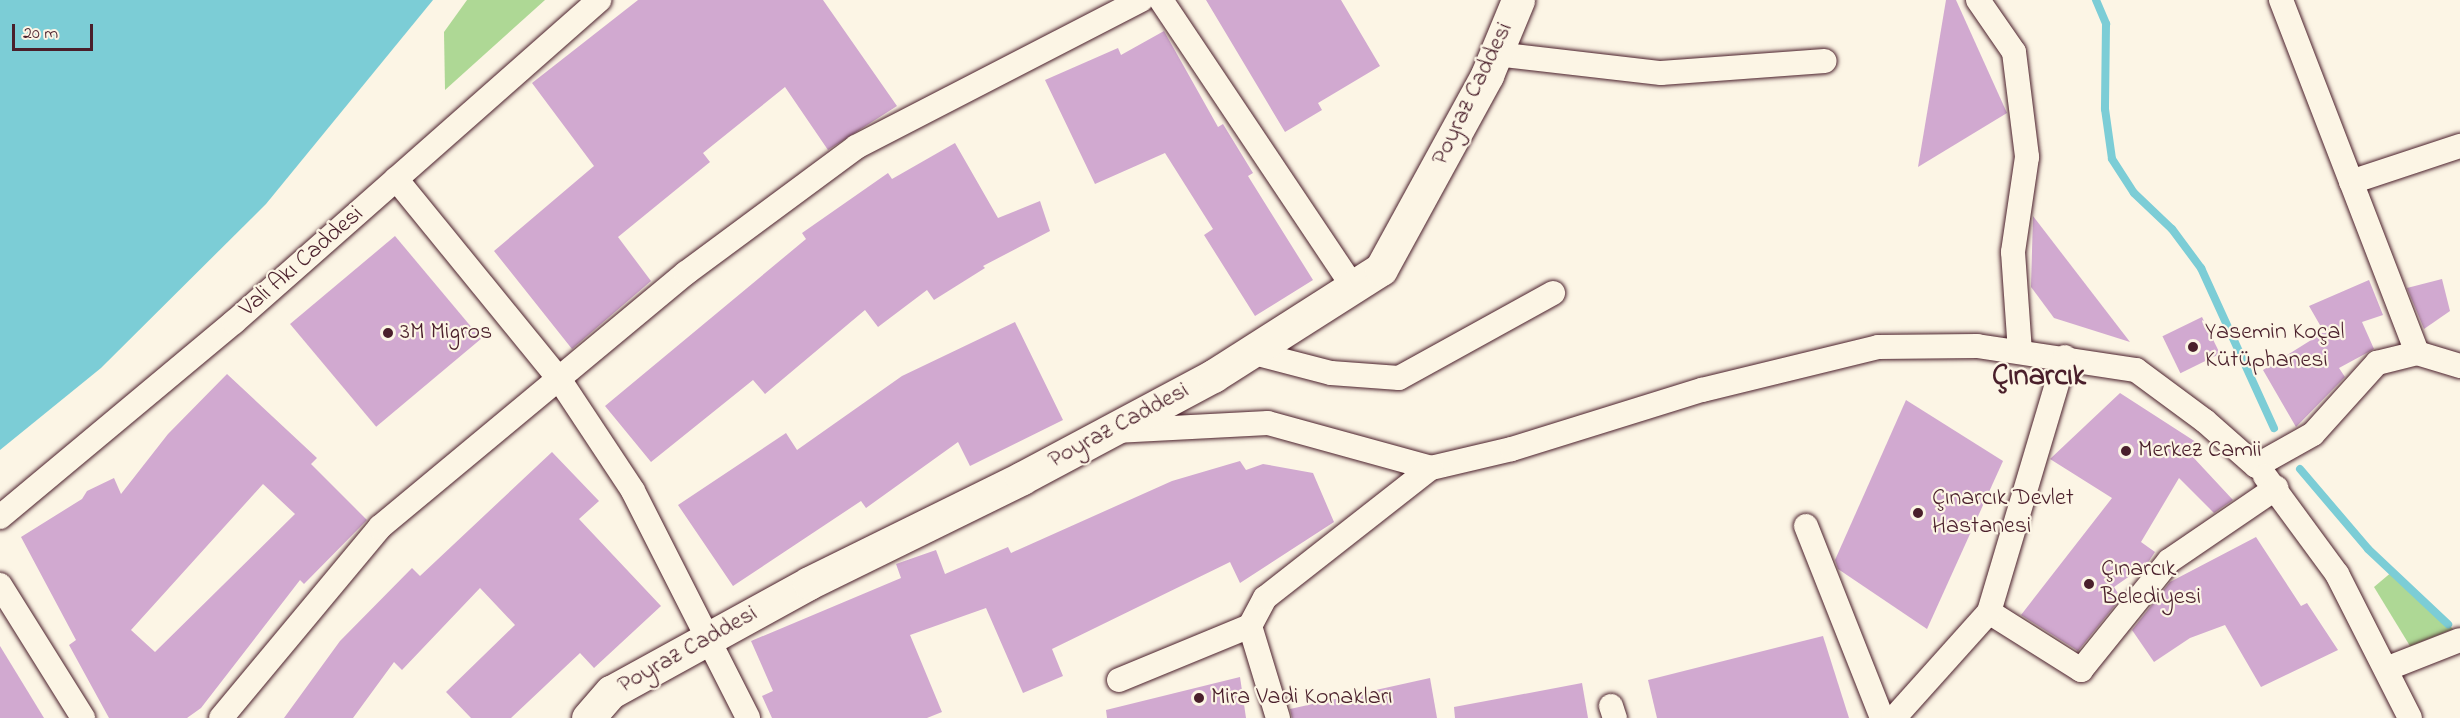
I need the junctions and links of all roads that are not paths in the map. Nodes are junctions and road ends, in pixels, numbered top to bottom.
1 (599, 0) edge
2 (1141, 0) edge
3 (1161, 0) edge
4 (1518, 0) edge
5 (1978, 0) edge
6 (2281, 0) edge
7 (1496, 54) junction
8 (1825, 62) dead end
9 (2460, 146) edge
10 (396, 179) junction
11 (2351, 182) junction
12 (1353, 287) junction
13 (1553, 293) dead end
14 (2020, 351) junction
15 (1250, 352) junction
16 (2417, 353) junction
17 (2066, 357) junction
18 (2460, 366) edge
19 (559, 379) junction
20 (1110, 431) junction
21 (2256, 466) junction
22 (1431, 468) junction
23 (2276, 488) junction
24 (0, 517) edge
25 (1806, 526) dead end
26 (0, 585) edge
27 (1989, 612) junction
28 (1250, 626) junction
29 (709, 638) junction
30 (2460, 640) edge
31 (2386, 669) junction
32 (1119, 680) dead end
33 (83, 718) edge
34 (221, 718) edge
35 (588, 718) edge
36 (748, 718) edge
37 (1278, 718) edge
38 (1882, 718) edge
39 (1894, 718) edge
40 (2410, 718) edge

1 - 10 street, Vali Akı Caddesi
2 - 19 street
3 - 12 street
4 - 7 street, Poyraz Caddesi
5 - 14 street
6 - 11 street
7 - 8 street
7 - 12 street, Poyraz Caddesi
9 - 11 street
10 - 19 street
10 - 24 street, Vali Akı Caddesi
11 - 16 street
12 - 15 street, Poyraz Caddesi
13 - 15 street
14 - 17 street
14 - 22 street
15 - 20 street, Poyraz Caddesi
16 - 18 street
16 - 21 street
17 - 21 street
17 - 27 street
19 - 29 street
19 - 34 street
20 - 22 street
20 - 29 street, Poyraz Caddesi
21 - 23 street
22 - 28 street
23 - 27 street
23 - 31 street
25 - 38 street
26 - 33 street
27 - 39 street
28 - 32 street
28 - 37 street
29 - 35 street, Poyraz Caddesi
29 - 36 street
30 - 31 street
31 - 40 street

